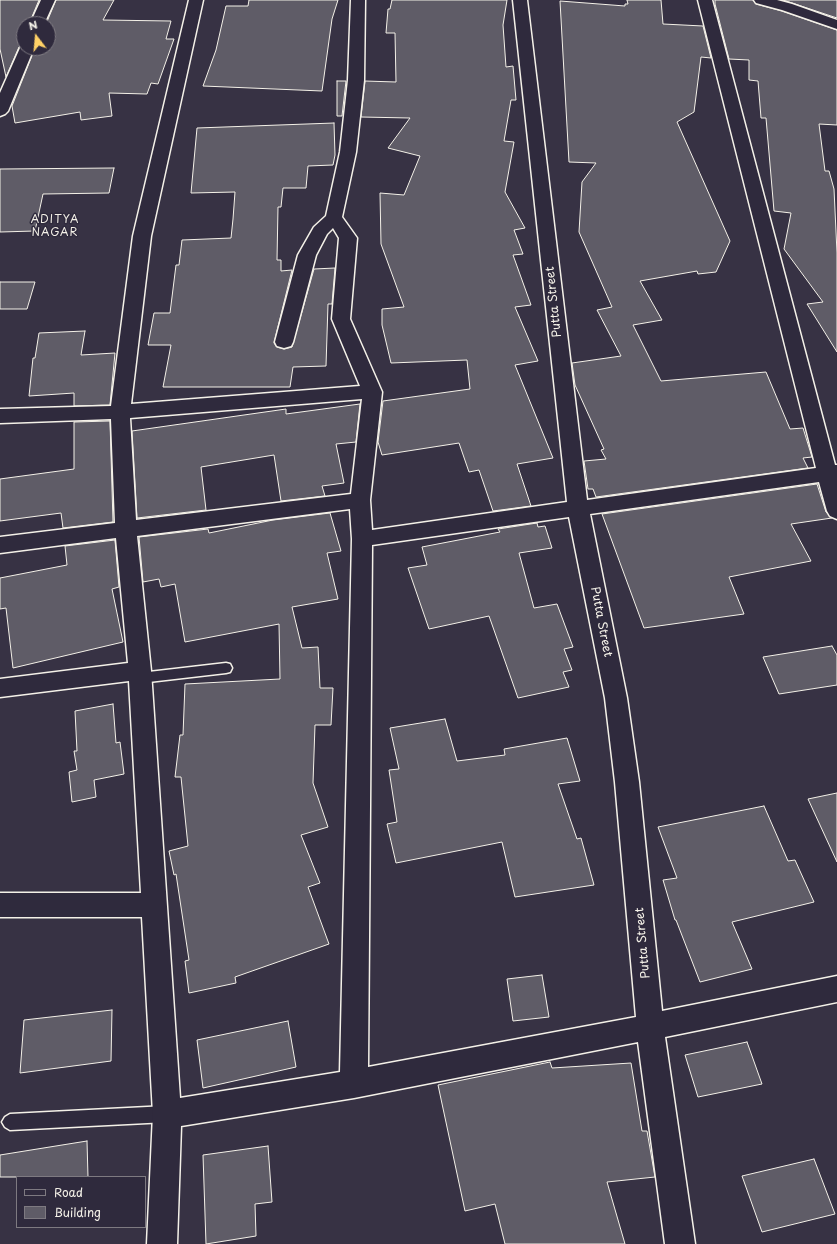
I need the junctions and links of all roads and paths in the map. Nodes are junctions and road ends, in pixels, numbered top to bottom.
1 (48, 0) edge
2 (196, 0) edge
3 (358, 0) edge
4 (520, 0) edge
5 (705, 0) edge
6 (761, 0) edge
7 (41, 16) edge
8 (837, 26) edge
9 (24, 56) edge
10 (0, 110) edge
11 (334, 217) junction
12 (284, 342) dead end
13 (372, 392) junction
14 (120, 412) junction
15 (0, 416) edge
16 (832, 473) edge
17 (360, 500) junction
18 (578, 509) junction
19 (837, 511) edge
20 (126, 529) junction
21 (362, 539) junction
22 (0, 545) edge
23 (226, 668) dead end
24 (140, 675) junction
25 (0, 688) edge
26 (0, 905) edge
27 (153, 905) junction
28 (837, 989) edge
29 (650, 1027) junction
30 (354, 1084) junction
31 (167, 1114) junction
32 (10, 1122) dead end
33 (162, 1244) edge
34 (680, 1244) edge

1 - 7 street
2 - 14 street
3 - 11 street
4 - 18 street, Putta Street
5 - 16 street
6 - 8 street
9 - 10 street
11 - 12 street
11 - 13 street
13 - 14 street
13 - 17 street
14 - 15 street
14 - 20 street
16 - 18 street
16 - 19 street
17 - 20 street
17 - 21 street
18 - 21 street
18 - 29 street, Putta Street
20 - 22 street
20 - 24 street
21 - 30 street
23 - 24 lane
24 - 25 street
24 - 27 street
26 - 27 street
27 - 31 street
28 - 29 street
29 - 30 street
29 - 34 street, Putta Street
30 - 31 street
31 - 32 lane
31 - 33 street

